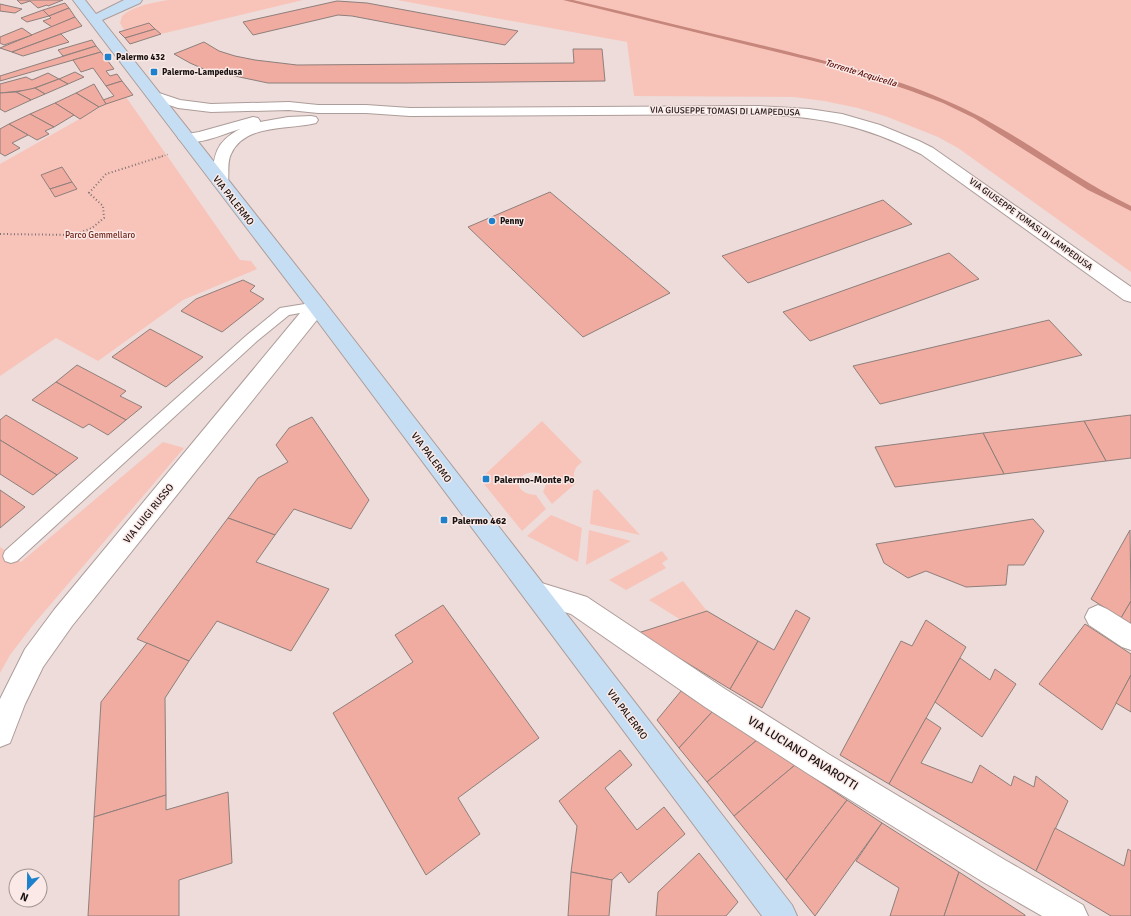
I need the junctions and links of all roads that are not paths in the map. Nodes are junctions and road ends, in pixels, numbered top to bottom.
1 (79, 0) edge
2 (136, 0) edge
3 (93, 19) junction
4 (153, 95) junction
5 (318, 109) junction
6 (410, 112) junction
7 (364, 116) junction
8 (187, 139) junction
9 (220, 182) junction
10 (1131, 296) edge
11 (317, 306) junction
12 (11, 556) dead end
13 (535, 592) junction
14 (1098, 617) dead end
15 (1131, 638) edge
16 (0, 733) edge
17 (781, 916) edge
18 (1072, 916) edge

1 - 3 main road, VIA PALERMO
2 - 3 main road
3 - 4 main road, VIA PALERMO
4 - 5 street
4 - 8 main road, VIA PALERMO
5 - 6 street
5 - 8 street
6 - 7 street
6 - 10 street, VIA GIUSEPPE TOMASI DI LAMPEDUSA
7 - 8 street
7 - 9 street
8 - 9 main road, VIA PALERMO
9 - 11 main road, VIA PALERMO
11 - 12 lane
11 - 13 main road, VIA PALERMO
11 - 16 street, VIA LUIGI RUSSO
13 - 17 main road, VIA PALERMO
13 - 18 street, VIA LUCIANO PAVAROTTI
14 - 15 street

